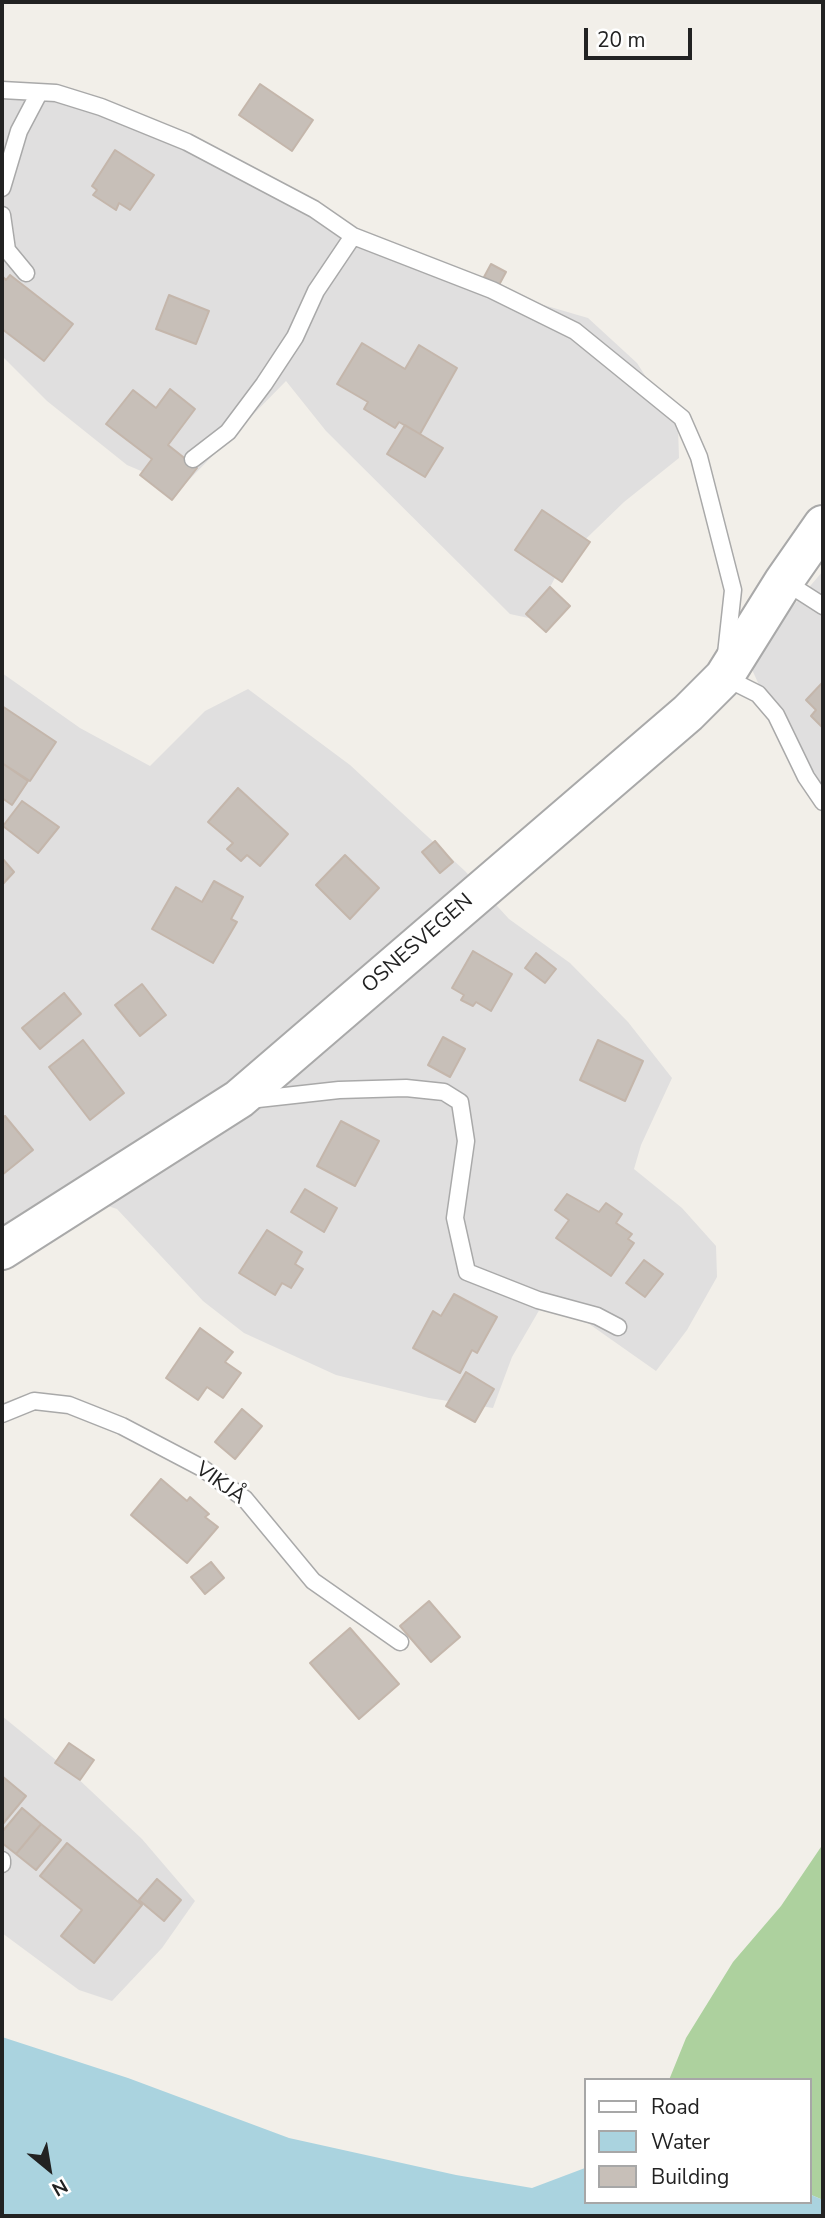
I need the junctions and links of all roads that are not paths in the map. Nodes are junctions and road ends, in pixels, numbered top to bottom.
1 (2, 90) edge
2 (39, 93) junction
3 (2, 188) edge
4 (2, 215) edge
5 (353, 236) junction
6 (26, 273) dead end
7 (192, 459) dead end
8 (823, 525) edge
9 (783, 581) junction
10 (823, 606) edge
11 (724, 677) junction
12 (823, 802) edge
13 (233, 1102) junction
14 (2, 1250) edge
15 (618, 1327) dead end
16 (2, 1414) edge
17 (400, 1642) dead end

1 - 2 lane
2 - 3 lane
2 - 5 lane
4 - 6 lane
5 - 7 lane
5 - 11 lane
8 - 9 street, OSNESVEGEN
9 - 10 lane
9 - 11 street, OSNESVEGEN
11 - 12 lane
11 - 13 street, OSNESVEGEN
13 - 14 street, OSNESVEGEN
13 - 15 lane
16 - 17 lane, VIKJÅ

